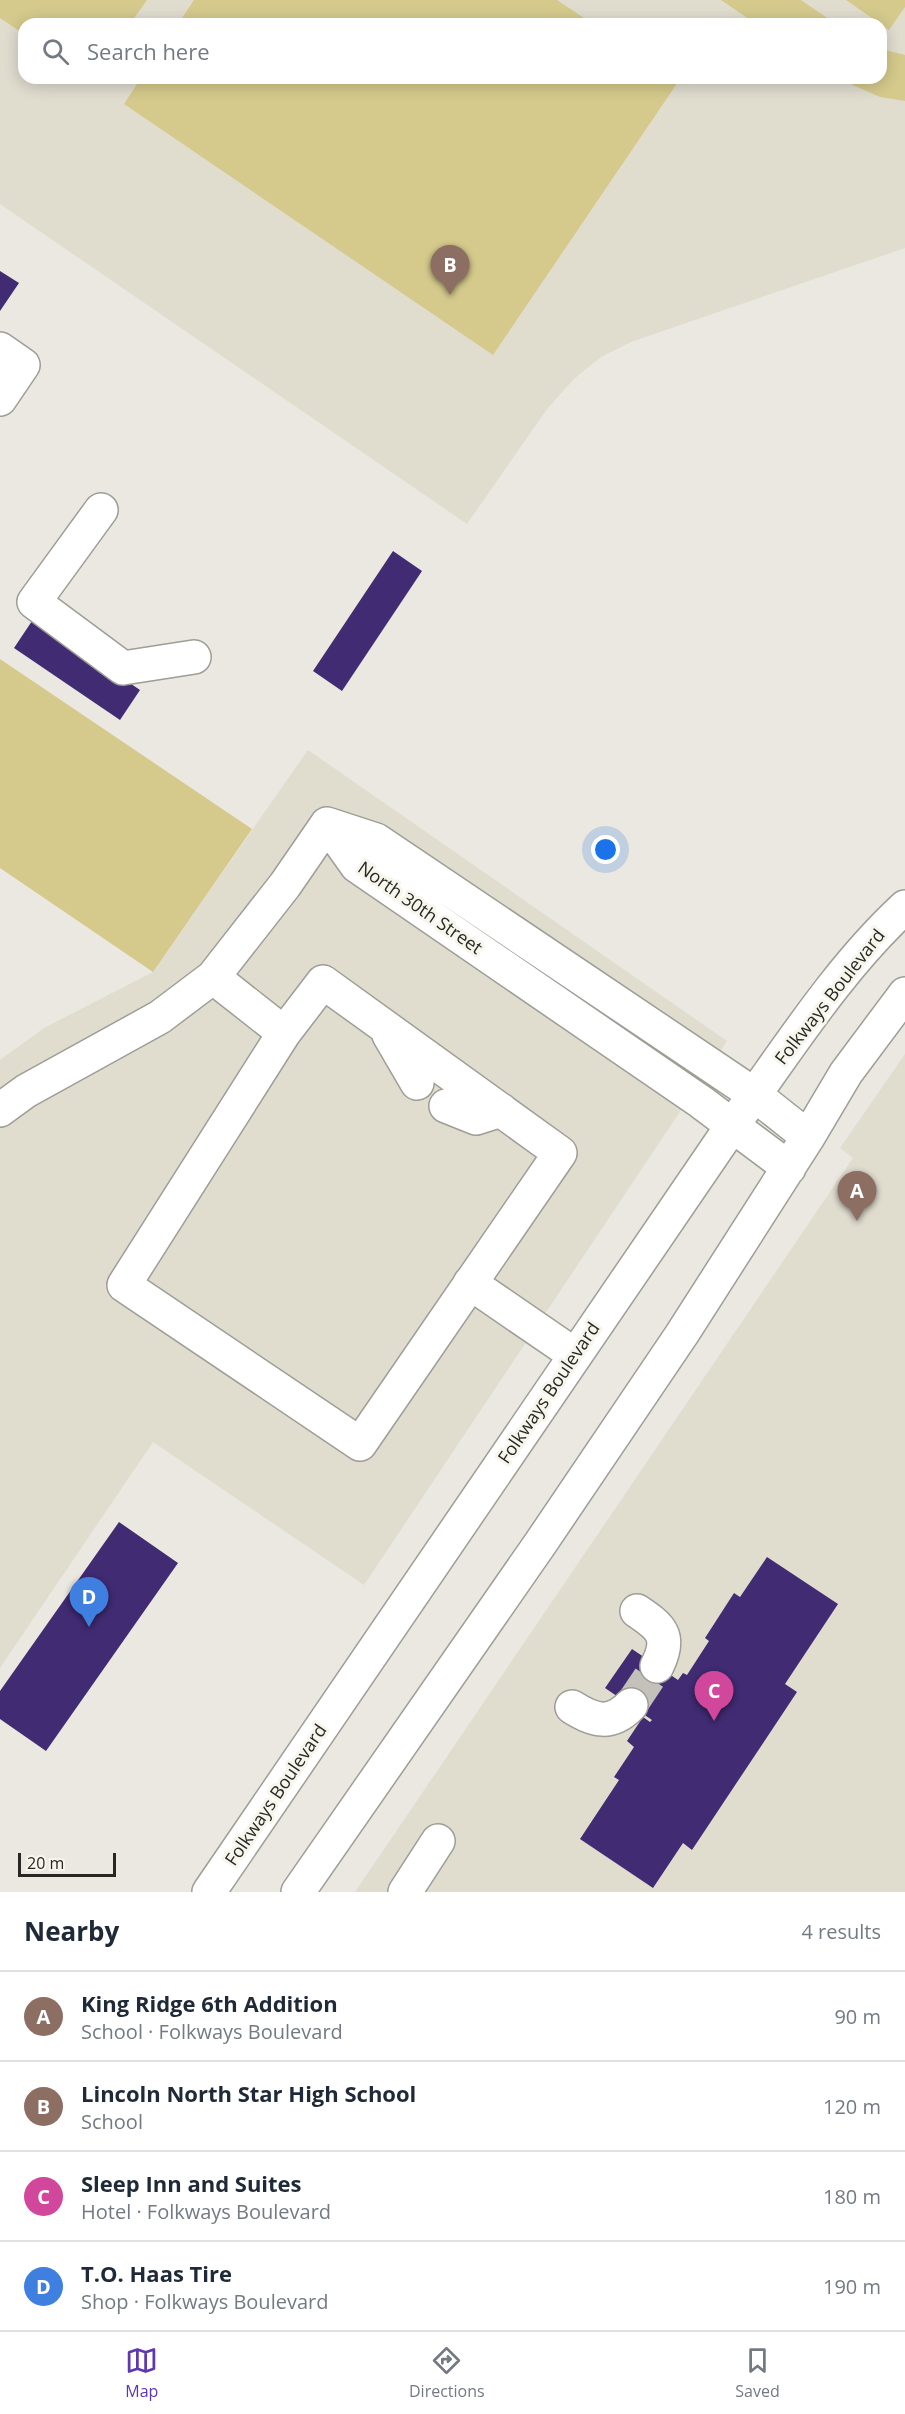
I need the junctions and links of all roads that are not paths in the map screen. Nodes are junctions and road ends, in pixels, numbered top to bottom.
1 (0, 349) edge
2 (0, 399) edge
3 (101, 510) dead end
4 (194, 657) dead end
5 (327, 824) junction
6 (905, 908) edge
7 (213, 977) junction
8 (905, 994) edge
9 (384, 1026) junction
10 (284, 1034) junction
11 (417, 1083) dead end
12 (755, 1095) junction
13 (446, 1106) dead end
14 (0, 1110) edge
15 (501, 1110) junction
16 (732, 1126) junction
17 (808, 1137) junction
18 (789, 1168) junction
19 (470, 1283) junction
20 (575, 1355) junction
21 (637, 1611) dead end
22 (657, 1666) tunnel mouth
23 (631, 1705) tunnel mouth
24 (572, 1707) dead end
25 (438, 1841) dead end
26 (210, 1892) edge
27 (298, 1892) edge
28 (405, 1892) edge

1 - 2 street
3 - 4 street
5 - 7 street
5 - 12 street, North 30th Street
5 - 16 street, North 30th Street
6 - 12 street, Folkways Boulevard
7 - 10 street
7 - 14 street
8 - 17 street
9 - 10 street
9 - 11 street
9 - 15 street
10 - 19 street
12 - 16 street, Folkways Boulevard
12 - 17 street, North 30th Street
13 - 15 street
15 - 19 street
16 - 18 street, North 30th Street
16 - 20 street, Folkways Boulevard
17 - 18 street
18 - 27 street
19 - 20 street
20 - 26 street, Folkways Boulevard
21 - 22 street
23 - 24 street
25 - 28 street

